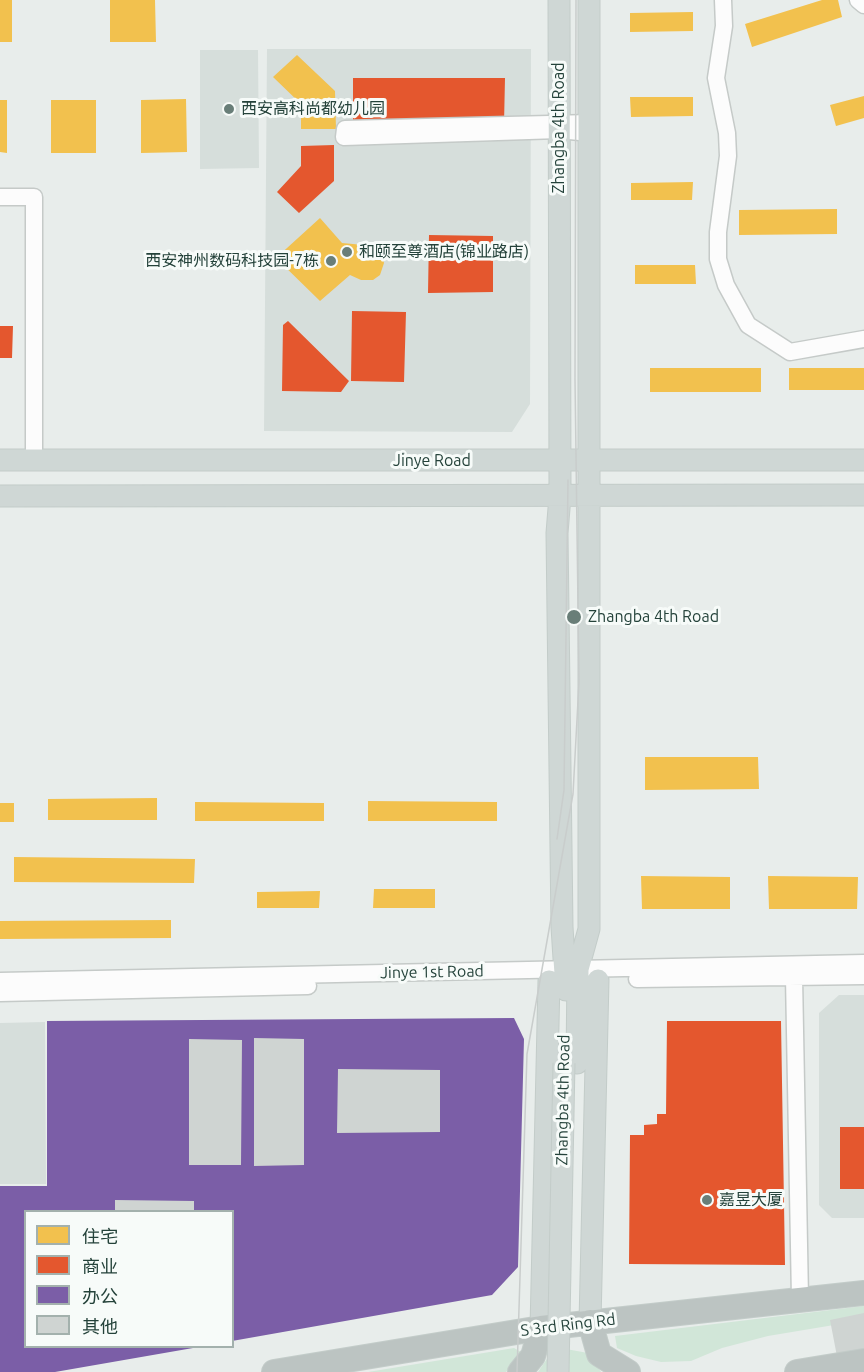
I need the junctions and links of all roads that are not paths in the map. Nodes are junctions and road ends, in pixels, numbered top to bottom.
1 (558, 0) edge
2 (589, 0) edge
3 (727, 0) edge
4 (858, 0) edge
5 (864, 5) edge
6 (559, 127) junction
7 (590, 128) junction
8 (0, 197) edge
9 (864, 339) edge
10 (590, 459) junction
11 (0, 460) edge
12 (34, 460) junction
13 (559, 460) junction
14 (864, 460) edge
15 (864, 495) edge
16 (0, 496) edge
17 (560, 496) junction
18 (590, 496) junction
19 (864, 963) edge
20 (573, 976) junction
21 (864, 976) edge
22 (794, 977) junction
23 (0, 981) edge
24 (0, 993) edge
25 (570, 1063) junction
26 (864, 1293) edge
27 (801, 1299) junction
28 (590, 1322) junction
29 (541, 1328) junction
30 (864, 1360) edge
31 (274, 1372) edge
32 (520, 1372) edge
33 (558, 1372) edge
34 (570, 1372) edge
35 (628, 1372) edge
36 (797, 1372) edge

1 - 6 main road, Zhangba 4th Road
2 - 7 main road, Zhangba 4th Road
3 - 9 street
4 - 5 street
6 - 6 street
6 - 7 street
6 - 13 main road, Zhangba 4th Road
7 - 10 main road, Zhangba 4th Road
8 - 12 street
10 - 13 main road, Jinye Road
10 - 14 main road, Jinye Road
10 - 18 main road, Zhangba 4th Road
11 - 12 main road, Jinye Road
12 - 13 main road, Jinye Road
13 - 17 main road, Zhangba 4th Road
15 - 18 main road
16 - 17 main road
17 - 18 main road
17 - 20 main road, Zhangba 4th Road
18 - 20 main road, Zhangba 4th Road
19 - 20 street, Jinye 1st Road
20 - 22 street, Jinye 1st Road
20 - 23 street, Jinye 1st Road
20 - 24 street, Jinye 1st Road
20 - 25 main road, Zhangba 4th Road
20 - 28 main road
20 - 29 main road
21 - 22 street, Jinye 1st Road
22 - 27 street
25 - 33 main road, Zhangba 4th Road, bridge
25 - 34 main road, Zhangba 4th Road
26 - 27 highway, S 3rd Ring Rd
27 - 28 highway, S 3rd Ring Rd
28 - 29 highway, S 3rd Ring Rd
28 - 35 highway
29 - 31 highway, S 3rd Ring Rd
29 - 32 highway
30 - 36 highway

